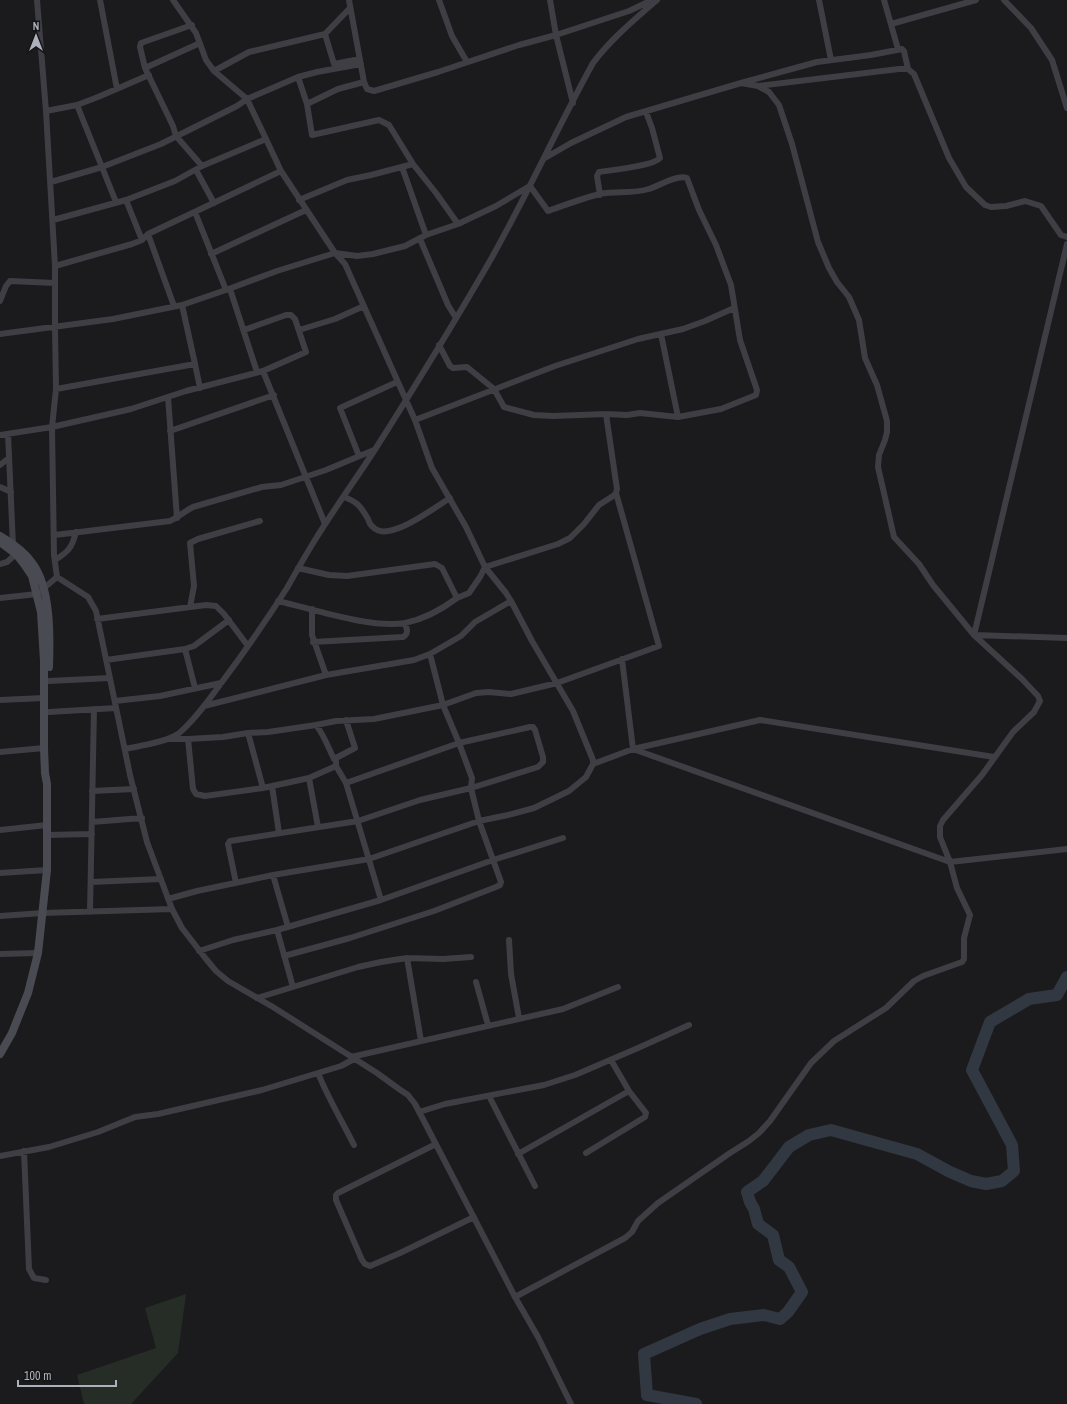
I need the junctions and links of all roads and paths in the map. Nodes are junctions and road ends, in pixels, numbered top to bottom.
1 (38, 0) edge
2 (100, 0) edge
3 (173, 0) edge
4 (349, 0) edge
5 (439, 0) edge
6 (550, 0) edge
7 (633, 0) edge
8 (652, 0) edge
9 (657, 0) edge
10 (819, 0) edge
11 (884, 0) edge
12 (976, 0) edge
13 (1004, 0) edge
14 (350, 8) junction
15 (636, 8) junction
16 (891, 24) junction
17 (192, 25) junction
18 (325, 34) junction
19 (556, 35) junction
20 (200, 43) junction
21 (898, 49) junction
22 (831, 60) junction
23 (360, 61) junction
24 (467, 62) junction
25 (146, 68) junction
26 (908, 69) junction
27 (214, 71) junction
28 (149, 75) junction
29 (298, 77) junction
30 (364, 82) junction
31 (741, 83) junction
32 (758, 86) junction
33 (117, 89) junction
34 (247, 99) junction
35 (572, 103) junction
36 (307, 104) junction
37 (77, 105) junction
38 (1067, 108) edge
39 (46, 111) junction
40 (646, 112) junction
41 (176, 136) junction
42 (266, 139) junction
43 (545, 158) junction
44 (413, 164) junction
45 (202, 166) junction
46 (102, 167) junction
47 (402, 167) junction
48 (196, 170) junction
49 (281, 171) junction
50 (50, 182) junction
51 (530, 186) junction
52 (600, 195) junction
53 (126, 200) junction
54 (299, 200) junction
55 (116, 202) junction
56 (214, 203) junction
57 (306, 210) junction
58 (195, 212) junction
59 (53, 220) junction
60 (458, 224) junction
61 (148, 234) junction
62 (426, 236) junction
63 (1067, 237) edge
64 (420, 238) junction
65 (142, 240) junction
66 (1067, 244) edge
67 (335, 253) junction
68 (211, 254) junction
69 (56, 266) junction
70 (55, 283) junction
71 (228, 289) junction
72 (0, 301) edge
73 (182, 305) junction
74 (174, 306) junction
75 (364, 306) junction
76 (734, 308) junction
77 (456, 318) junction
78 (54, 328) junction
79 (244, 330) junction
80 (299, 330) junction
81 (0, 334) edge
82 (662, 334) junction
83 (440, 345) junction
84 (195, 364) junction
85 (260, 372) junction
86 (397, 382) junction
87 (200, 388) junction
88 (56, 389) junction
89 (494, 390) junction
90 (274, 395) junction
91 (168, 397) junction
92 (406, 401) junction
93 (606, 414) junction
94 (678, 417) junction
95 (415, 420) junction
96 (52, 427) junction
97 (170, 431) junction
98 (8, 434) junction
99 (0, 435) edge
100 (374, 450) junction
101 (358, 456) junction
102 (9, 458) junction
103 (0, 465) edge
104 (306, 477) junction
105 (0, 487) edge
106 (11, 492) junction
107 (616, 493) junction
108 (344, 497) junction
109 (450, 498) junction
110 (177, 518) junction
111 (260, 521) dead end
112 (325, 524) junction
113 (76, 532) junction
114 (55, 535) junction
115 (0, 536) edge
116 (0, 542) edge
117 (13, 545) junction
118 (16, 554) junction
119 (55, 560) junction
120 (0, 564) edge
121 (485, 567) junction
122 (298, 568) junction
123 (57, 577) junction
124 (40, 591) junction
125 (0, 598) edge
126 (457, 598) junction
127 (278, 601) junction
128 (511, 601) junction
129 (190, 607) junction
130 (312, 609) junction
131 (97, 619) junction
132 (229, 620) junction
133 (405, 623) junction
134 (974, 635) junction
135 (1067, 638) edge
136 (313, 642) junction
137 (248, 646) junction
138 (185, 649) junction
139 (430, 654) junction
140 (622, 659) junction
141 (106, 660) junction
142 (326, 675) junction
143 (110, 678) junction
144 (49, 681) junction
145 (221, 683) junction
146 (557, 683) junction
147 (196, 688) junction
148 (44, 698) junction
149 (0, 700) edge
150 (115, 704) junction
151 (443, 705) junction
152 (204, 706) junction
153 (94, 709) junction
154 (49, 712) junction
155 (346, 720) junction
156 (316, 725) junction
157 (248, 733) junction
158 (168, 739) junction
159 (188, 739) junction
160 (460, 743) junction
161 (44, 748) junction
162 (125, 749) junction
163 (633, 750) junction
164 (0, 752) edge
165 (994, 757) junction
166 (334, 759) junction
167 (594, 764) junction
168 (336, 766) junction
169 (308, 778) junction
170 (346, 783) junction
171 (47, 784) junction
172 (272, 786) junction
173 (263, 788) junction
174 (471, 788) junction
175 (134, 789) junction
176 (92, 791) junction
177 (142, 818) junction
178 (479, 820) junction
179 (358, 821) junction
180 (92, 822) junction
181 (47, 825) junction
182 (318, 827) junction
183 (0, 830) edge
184 (279, 833) junction
185 (92, 834) junction
186 (47, 835) junction
187 (563, 838) dead end
188 (1067, 849) edge
189 (369, 859) junction
190 (493, 860) junction
191 (950, 862) junction
192 (47, 870) junction
193 (0, 873) edge
194 (273, 875) junction
195 (161, 880) junction
196 (91, 882) junction
197 (236, 883) junction
198 (168, 899) junction
199 (381, 900) junction
200 (172, 910) junction
201 (90, 912) junction
202 (43, 913) junction
203 (0, 916) edge
204 (288, 927) junction
205 (276, 930) junction
206 (509, 940) dead end
207 (199, 951) junction
208 (38, 953) junction
209 (0, 954) edge
210 (284, 956) junction
211 (471, 957) dead end
212 (407, 958) junction
213 (476, 982) dead end
214 (618, 987) dead end
215 (293, 988) junction
216 (257, 998) junction
217 (519, 1018) junction
218 (488, 1025) junction
219 (689, 1025) dead end
220 (421, 1041) junction
221 (0, 1054) edge
222 (353, 1058) junction
223 (611, 1060) junction
224 (318, 1073) junction
225 (629, 1091) junction
226 (489, 1096) junction
227 (419, 1112) junction
228 (436, 1144) junction
229 (354, 1145) dead end
230 (24, 1152) junction
231 (586, 1153) dead end
232 (518, 1154) junction
233 (0, 1156) edge
234 (535, 1186) dead end
235 (474, 1217) junction
236 (46, 1280) dead end
237 (516, 1297) junction
238 (571, 1404) edge

1 - 39 street
2 - 33 street
3 - 17 street
4 - 14 street
5 - 24 street
6 - 19 street
7 - 15 street
8 - 15 street
9 - 35 street
10 - 22 street
11 - 16 street
12 - 16 street
13 - 38 street
14 - 18 street
14 - 23 street
15 - 19 street
16 - 21 street
17 - 20 street
17 - 25 street
18 - 23 street
18 - 27 street
19 - 24 street
19 - 35 street
20 - 25 street
20 - 27 street
21 - 22 street
21 - 26 street
22 - 31 street
23 - 29 street
23 - 30 street
24 - 30 street
25 - 28 street
26 - 32 street
26 - 63 street
27 - 34 street
28 - 33 street
28 - 41 street
29 - 34 street
29 - 36 street
30 - 36 street
31 - 32 street
31 - 40 street
32 - 134 street
33 - 37 street
34 - 41 street
34 - 42 street
35 - 43 street
36 - 44 street
37 - 39 street
37 - 46 street
39 - 50 street
40 - 43 street
40 - 52 street
41 - 45 street
41 - 46 street
42 - 45 street
42 - 49 street
43 - 51 street
44 - 47 street
44 - 60 street
45 - 48 street
46 - 50 street
46 - 55 street
47 - 54 street
47 - 62 street
48 - 53 street
48 - 56 street
49 - 54 street
49 - 56 street
50 - 59 street
51 - 52 street
51 - 60 street
51 - 77 street
52 - 76 street
53 - 55 street
53 - 65 street
54 - 57 street
55 - 59 street
56 - 58 street
57 - 67 street
57 - 68 street
58 - 61 street
58 - 68 street
59 - 69 street
60 - 62 street
61 - 65 street
61 - 74 street
62 - 64 street
64 - 67 street
64 - 77 street
65 - 69 street
66 - 134 street
67 - 71 street
67 - 75 street
68 - 71 street
69 - 70 street
70 - 72 street
70 - 78 street
71 - 73 street
71 - 79 street
73 - 74 street
73 - 84 street
74 - 78 street
75 - 80 street
75 - 86 street
76 - 82 street
76 - 94 street
77 - 83 street
78 - 81 street
78 - 88 street
79 - 80 street
79 - 85 street
80 - 85 street
82 - 89 street
82 - 94 street
83 - 89 street
83 - 92 street
84 - 87 street
84 - 88 street
85 - 87 street
85 - 90 street
86 - 92 street
86 - 101 street
87 - 91 street
88 - 96 street
89 - 93 street
89 - 95 street
90 - 97 street
90 - 104 street
91 - 96 street
91 - 97 street
92 - 95 street
92 - 100 street
93 - 94 street
93 - 107 street
95 - 109 street
96 - 98 street
96 - 114 street
97 - 110 street
98 - 99 street
98 - 102 street
100 - 101 street
100 - 108 street
101 - 104 street
102 - 103 street
102 - 106 street
104 - 110 street
104 - 112 street
105 - 106 street
106 - 117 street
107 - 121 street
107 - 140 street
108 - 109 street
108 - 112 street
109 - 121 street
110 - 113 street
111 - 129 street
112 - 122 street
113 - 114 street
113 - 119 street
114 - 119 street
115 - 117 main road
116 - 118 main road
117 - 124 main road
118 - 120 street
118 - 124 main road
119 - 123 street
121 - 126 street
121 - 128 street
122 - 126 street
122 - 127 street
123 - 124 street
123 - 131 street
124 - 125 street
124 - 144 main road
124 - 148 main road
126 - 133 street
127 - 130 street
127 - 137 street
128 - 139 street
128 - 146 street
129 - 131 street
129 - 132 street
130 - 133 street
130 - 136 street
131 - 141 street
132 - 137 street
132 - 138 street
133 - 136 street
134 - 135 street
134 - 165 street
136 - 142 street
137 - 145 street
138 - 141 street
138 - 147 street
139 - 142 street
139 - 151 street
140 - 146 street
140 - 163 street
141 - 143 street
142 - 152 street
143 - 144 street
143 - 150 street
144 - 154 main road
145 - 147 street
145 - 152 street
146 - 151 street
146 - 167 street
147 - 150 street
148 - 149 street
148 - 161 main road
150 - 153 street
150 - 162 street
151 - 155 street
151 - 160 street
152 - 158 street
153 - 154 street
153 - 176 street
154 - 171 main road
155 - 156 street
155 - 166 street
156 - 157 street
156 - 166 street
157 - 159 street
157 - 173 street
158 - 159 street
158 - 162 street
159 - 173 street
160 - 170 street
160 - 174 street
160 - 174 street
161 - 164 street
161 - 171 main road
162 - 175 street
163 - 165 street
163 - 167 street
163 - 191 street
165 - 191 street
166 - 168 street
167 - 178 street
168 - 169 street
168 - 170 street
169 - 172 street
169 - 182 street
170 - 179 street
171 - 181 main road
172 - 173 street
172 - 184 street
174 - 178 street
174 - 179 street
175 - 176 street
175 - 177 street
176 - 180 street
177 - 180 street
177 - 195 street
178 - 189 street
178 - 190 street
179 - 182 street
179 - 189 street
180 - 185 street
181 - 183 street
181 - 186 main road
182 - 184 street
184 - 197 street
185 - 186 street
185 - 196 street
186 - 192 main road
187 - 190 street
188 - 191 street
189 - 194 street
189 - 199 street
190 - 199 street
190 - 210 street
191 - 237 street
192 - 193 street
192 - 202 main road
194 - 197 street
194 - 204 street
195 - 196 street
195 - 198 street
196 - 201 street
197 - 198 street
198 - 200 street
199 - 204 street
200 - 201 street
200 - 207 street
201 - 202 street
202 - 203 street
202 - 208 main road
204 - 205 street
205 - 207 street
205 - 210 street
206 - 217 street
207 - 216 street
208 - 209 street
208 - 221 main road
210 - 215 street
211 - 212 street
212 - 215 street
212 - 220 street
213 - 218 street
214 - 217 street
215 - 216 street
216 - 222 street
217 - 218 street
218 - 220 street
219 - 223 street
220 - 222 street
222 - 224 street
222 - 227 street
223 - 225 street
223 - 226 street
224 - 229 street
224 - 230 street
225 - 231 street
225 - 232 street
226 - 227 street
226 - 232 street
227 - 228 street
228 - 235 street
228 - 235 street
230 - 233 street
230 - 236 street
232 - 234 street
235 - 237 street
237 - 238 street

